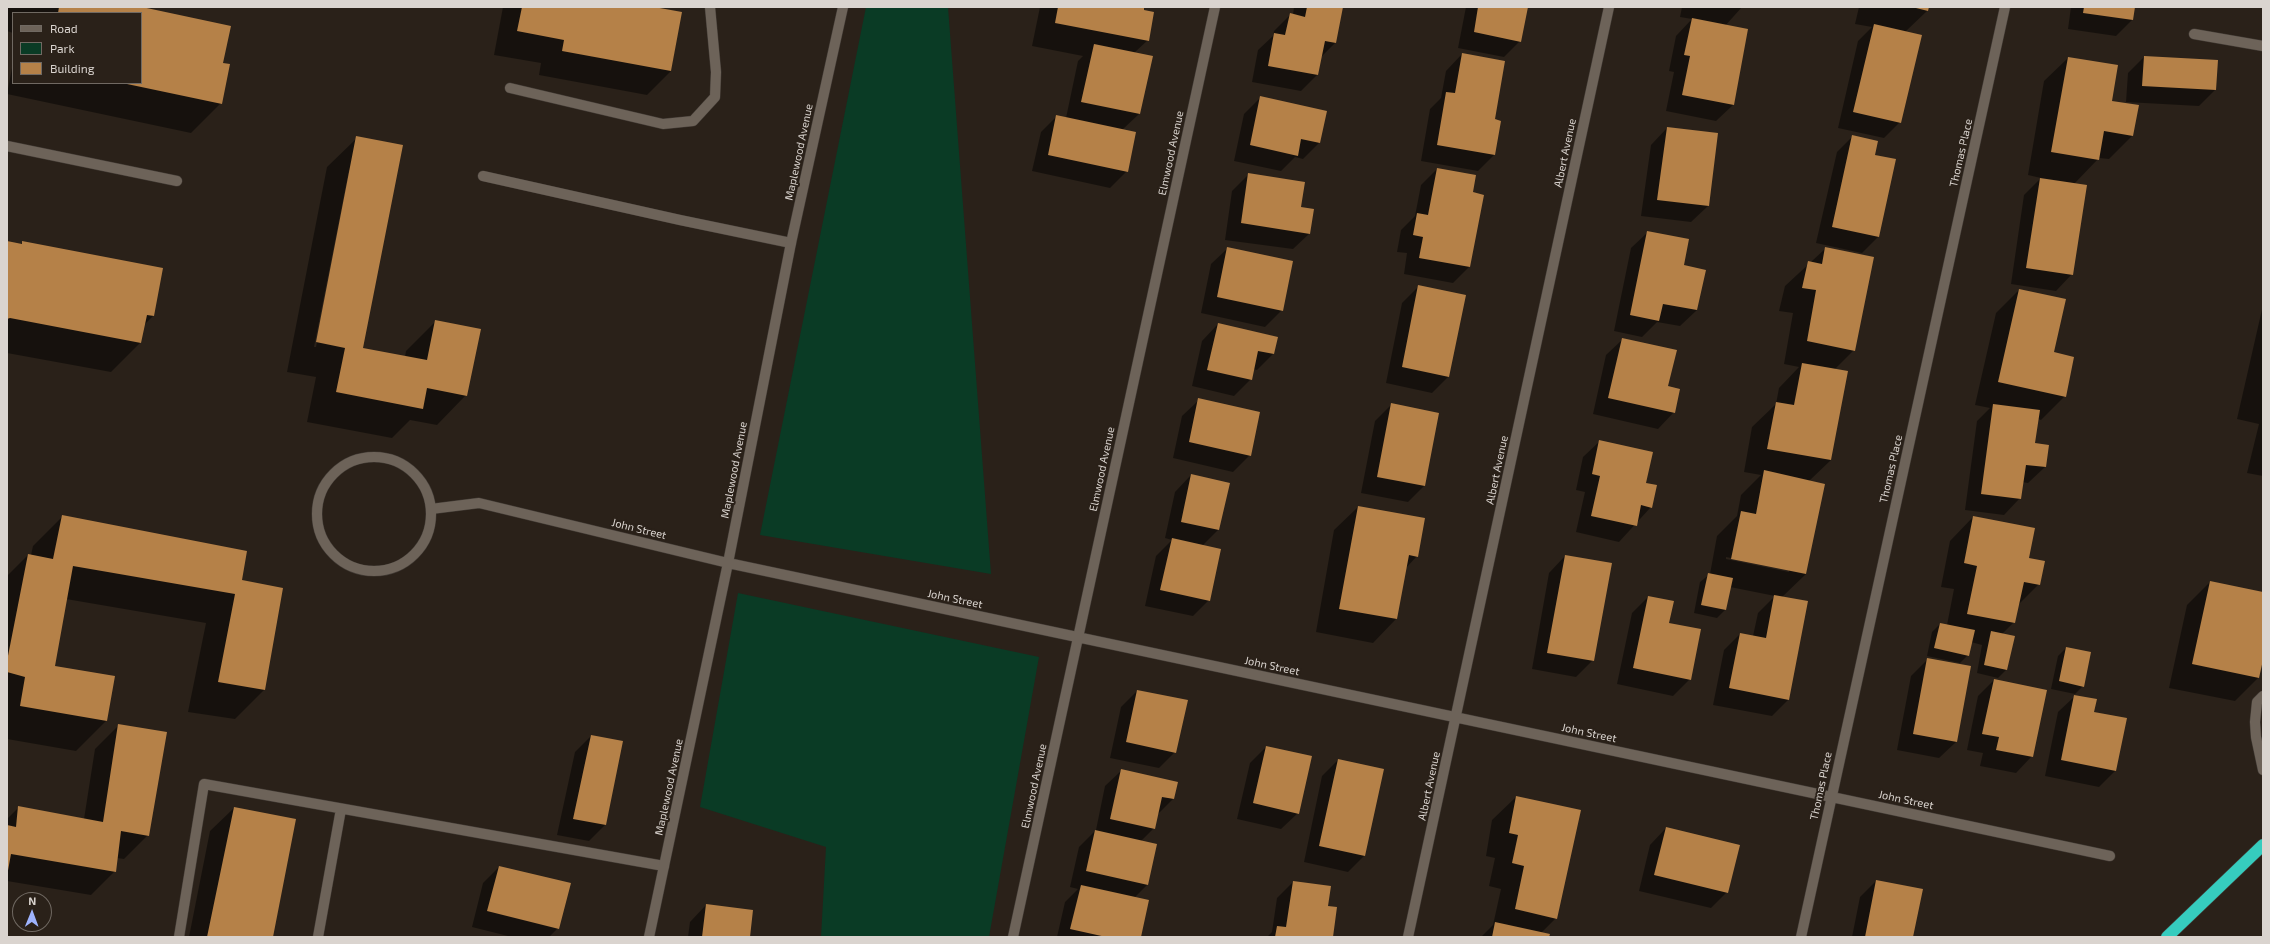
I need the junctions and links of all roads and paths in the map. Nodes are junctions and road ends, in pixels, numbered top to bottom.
1 (710, 7) edge
2 (843, 7) edge
3 (1215, 7) edge
4 (1609, 7) edge
5 (2005, 7) edge
6 (2194, 34) dead end
7 (2263, 46) edge
8 (510, 88) dead end
9 (7, 146) edge
10 (483, 176) dead end
11 (178, 181) dead end
12 (791, 243) junction
13 (431, 509) junction
14 (728, 563) junction
15 (1078, 637) junction
16 (2260, 699) edge
17 (1456, 717) junction
18 (2263, 770) edge
19 (1830, 796) junction
20 (342, 809) junction
21 (2263, 845) edge
22 (2110, 856) dead end
23 (664, 866) junction
24 (178, 937) edge
25 (318, 937) edge
26 (650, 937) edge
27 (1013, 937) edge
28 (1408, 937) edge
29 (1801, 937) edge
30 (2167, 937) edge

1 - 8 street
2 - 12 street, Maplewood Avenue
3 - 15 street, Elmwood Avenue
4 - 17 street, Albert Avenue
5 - 19 street, Thomas Place
6 - 7 street
9 - 11 street
10 - 12 street
12 - 14 street, Maplewood Avenue
13 - 13 street
13 - 14 street, John Street
14 - 15 street, John Street
14 - 23 street, Maplewood Avenue
15 - 17 street, John Street
15 - 27 street, Elmwood Avenue
16 - 18 street
17 - 19 street, John Street
17 - 28 street, Albert Avenue
19 - 22 street, John Street
19 - 29 street, Thomas Place
20 - 23 street
20 - 24 street
20 - 25 street
21 - 30 highway
23 - 26 street, Maplewood Avenue

